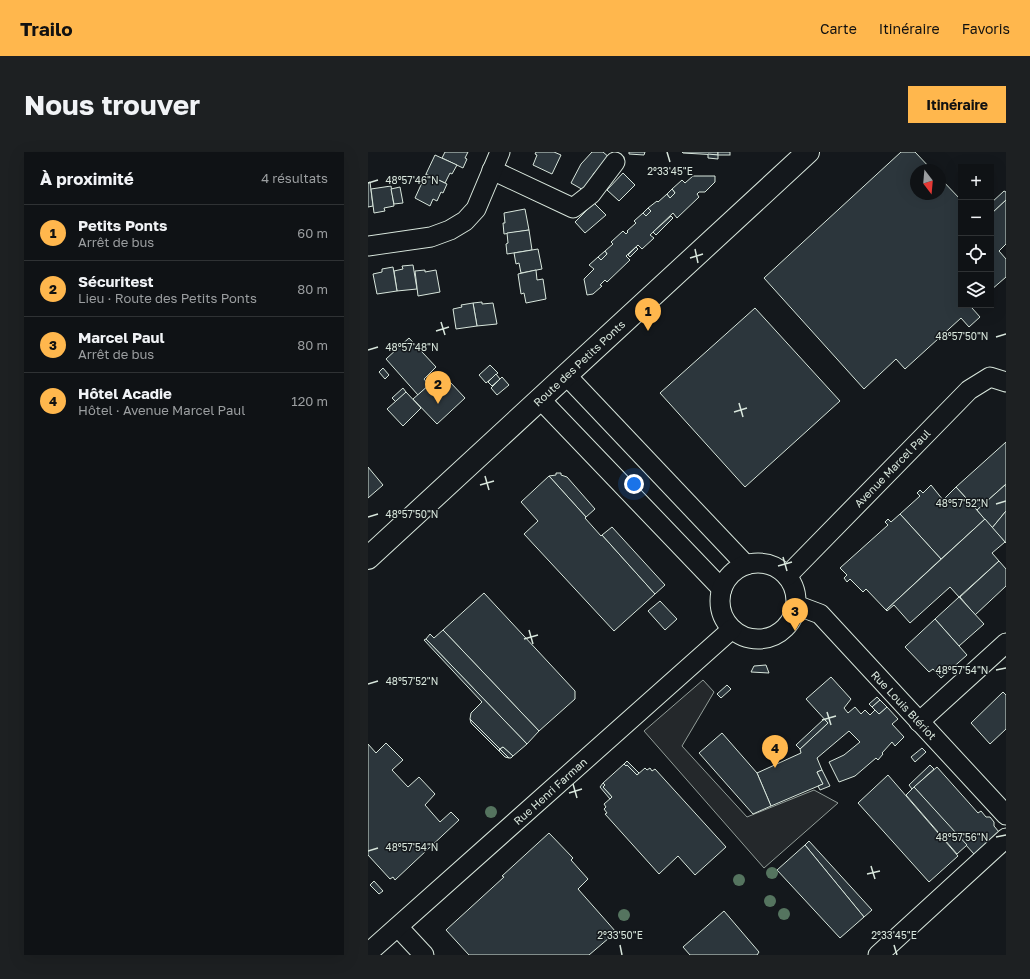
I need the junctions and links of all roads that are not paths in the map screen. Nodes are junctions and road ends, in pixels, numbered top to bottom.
1 (500, 152) edge
2 (808, 152) edge
3 (615, 162) dead end
4 (492, 170) junction
5 (368, 246) edge
6 (566, 375) junction
7 (1006, 382) edge
8 (540, 399) junction
9 (368, 558) edge
10 (746, 564) junction
11 (787, 576) junction
12 (722, 589) junction
13 (796, 605) junction
14 (732, 629) junction
15 (1006, 643) edge
16 (920, 722) junction
17 (1006, 815) edge
18 (1006, 838) edge
19 (398, 927) junction
20 (368, 953) edge
21 (424, 955) edge
22 (878, 955) edge

1 - 4 street
2 - 6 main road, Route des Petits Ponts
3 - 4 street
4 - 5 street
6 - 8 main road, Route des Petits Ponts
6 - 10 street
7 - 11 street, Avenue Marcel Paul
8 - 9 main road, Route des Petits Ponts
8 - 12 street
10 - 11 street
10 - 12 street
11 - 13 street
12 - 14 street
13 - 14 street
13 - 16 street, Rue Louis Blériot
14 - 19 street, Rue Henri Farman
15 - 16 street
16 - 17 street, Rue Louis Blériot
18 - 22 street
19 - 20 street, Rue Henri Farman
19 - 21 street

